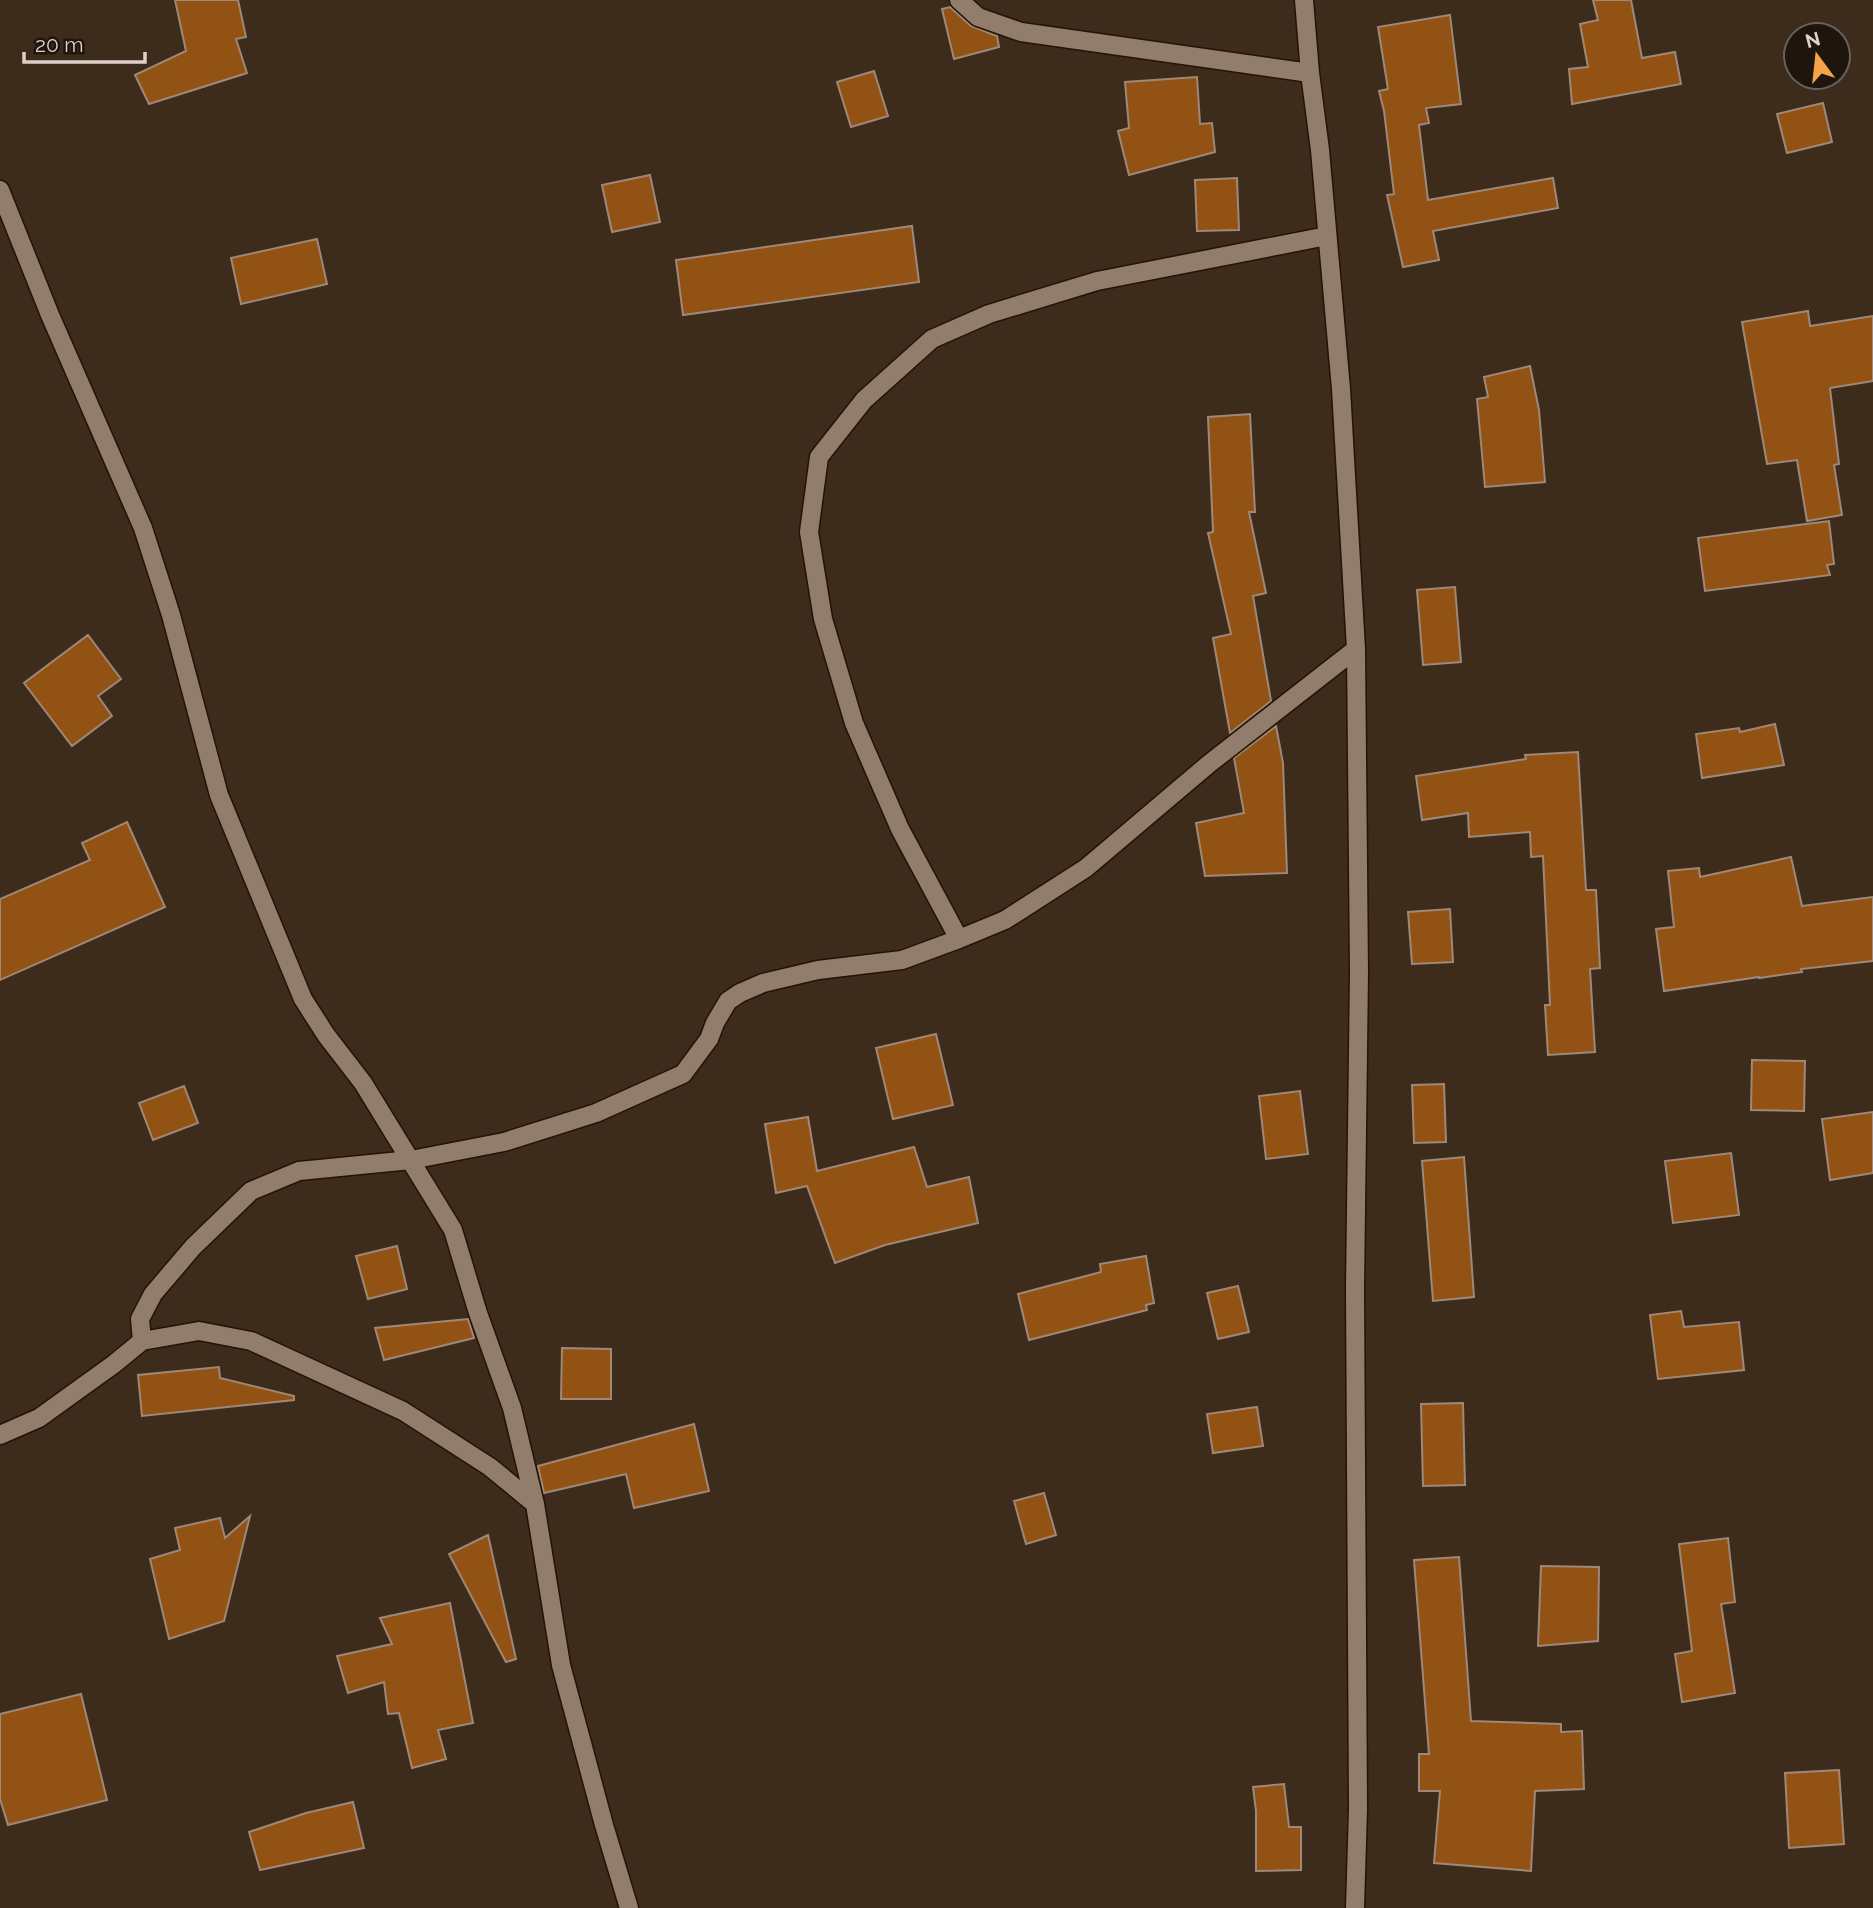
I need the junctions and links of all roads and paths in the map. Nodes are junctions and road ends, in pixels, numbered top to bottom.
1 (959, 0) edge
2 (1304, 0) edge
3 (1310, 74) junction
4 (0, 190) edge
5 (1327, 236) junction
6 (1356, 649) junction
7 (959, 939) junction
8 (411, 1160) junction
9 (142, 1341) junction
10 (0, 1435) edge
11 (535, 1504) junction
12 (629, 1908) edge
13 (1355, 1908) edge

1 - 3 street
2 - 3 street
3 - 5 street
4 - 8 street
5 - 6 street
5 - 7 street
6 - 7 street
6 - 13 street
7 - 8 street
8 - 9 street
8 - 11 street
9 - 10 street
9 - 11 street
11 - 12 street

